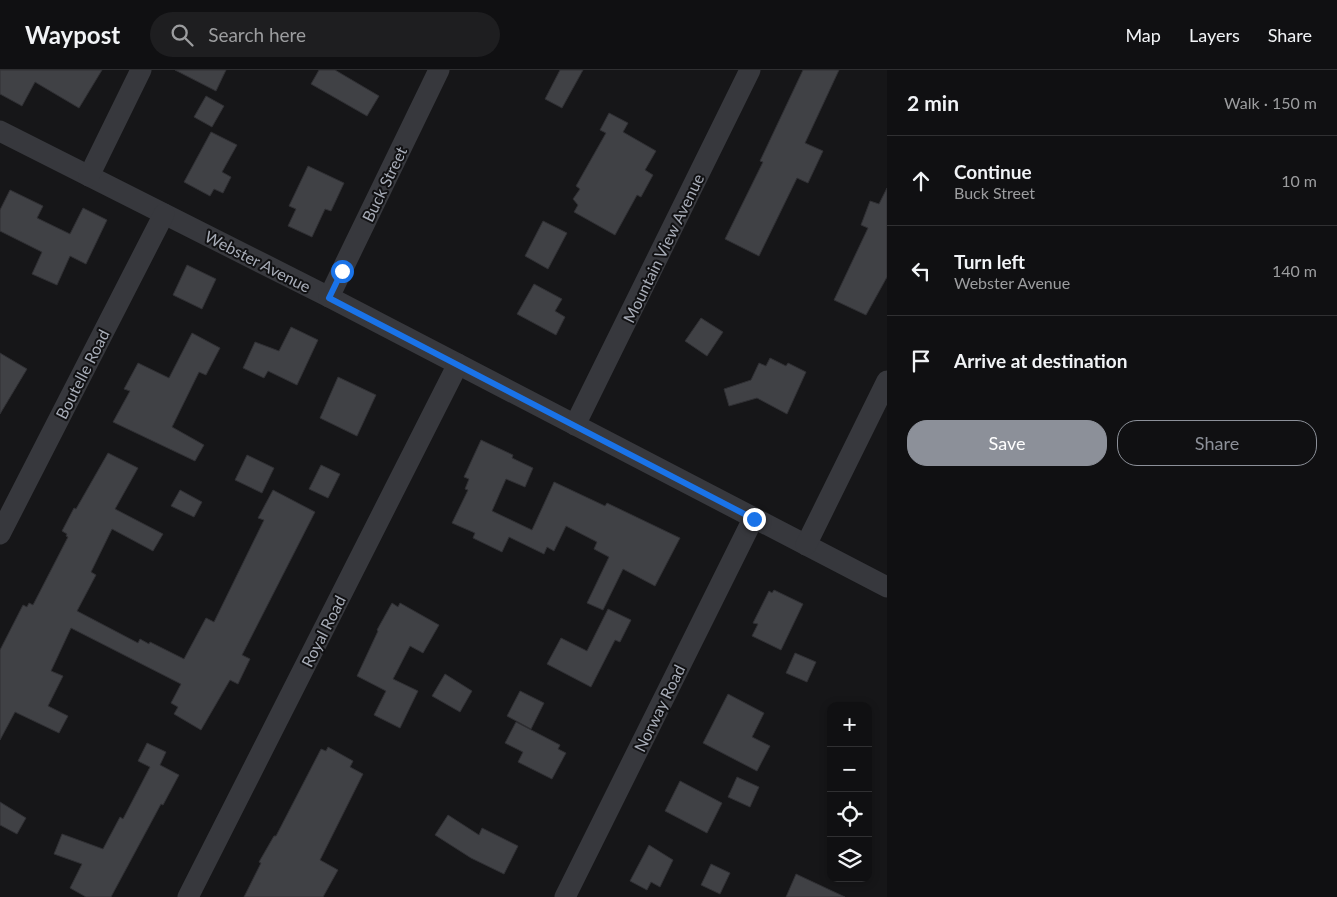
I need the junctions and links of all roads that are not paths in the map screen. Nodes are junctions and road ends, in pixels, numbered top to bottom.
1 (141, 70) edge
2 (439, 70) edge
3 (750, 70) edge
4 (0, 131) edge
5 (89, 176) junction
6 (164, 214) junction
7 (329, 298) junction
8 (458, 364) junction
9 (887, 381) edge
10 (575, 426) junction
11 (754, 519) junction
12 (0, 534) edge
13 (806, 545) junction
14 (887, 587) edge
15 (188, 897) edge
16 (565, 897) edge

1 - 5 street
2 - 7 street, Buck Street
3 - 10 street, Mountain View Avenue
4 - 5 street, Webster Avenue
5 - 6 street, Webster Avenue
6 - 7 street, Webster Avenue
6 - 12 street, Boutelle Road
7 - 8 street, Webster Avenue
8 - 10 street, Webster Avenue
8 - 15 street, Royal Road
9 - 13 street
10 - 11 street, Webster Avenue
11 - 13 street, Webster Avenue
11 - 16 street, Norway Road
13 - 14 street, Webster Avenue

